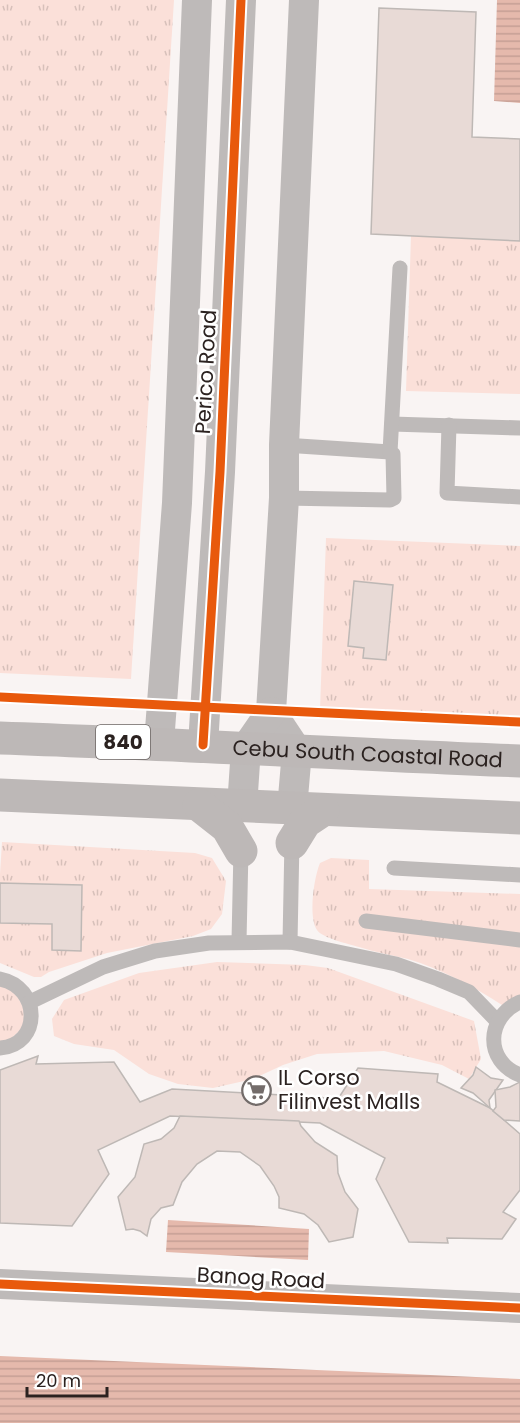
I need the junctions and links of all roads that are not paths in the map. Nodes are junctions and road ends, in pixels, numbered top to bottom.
1 (197, 0) edge
2 (242, 0) edge
3 (304, 0) edge
4 (400, 268) dead end
5 (392, 424) junction
6 (449, 425) junction
7 (520, 428) edge
8 (284, 445) junction
9 (390, 452) junction
10 (520, 497) edge
11 (284, 498) junction
12 (271, 712) junction
13 (0, 738) edge
14 (159, 743) junction
15 (203, 745) junction
16 (246, 748) junction
17 (297, 751) junction
18 (520, 761) edge
19 (0, 795) edge
20 (199, 805) junction
21 (242, 807) junction
22 (308, 810) junction
23 (520, 818) edge
24 (292, 843) joint
25 (241, 851) junction
26 (394, 868) dead end
27 (520, 875) edge
28 (366, 921) dead end
29 (520, 940) edge
30 (238, 941) junction
31 (290, 942) junction
32 (0, 979) edge
33 (30, 1002) junction
34 (520, 1002) edge
35 (497, 1021) junction
36 (0, 1048) edge
37 (520, 1075) edge
38 (0, 1284) edge
39 (520, 1308) edge

1 - 14 street, Perico Road
2 - 15 street, Perico Road
3 - 8 street
4 - 5 lane
5 - 6 lane
5 - 9 lane
6 - 7 lane
6 - 10 lane
8 - 9 lane
8 - 11 street
9 - 11 lane
11 - 12 street
12 - 16 street
12 - 17 street
13 - 14 highway, Cebu South Coastal Road / 840
14 - 15 highway, Cebu South Coastal Road / 840
15 - 16 highway, Cebu South Coastal Road / 840
16 - 17 highway, Cebu South Coastal Road / 840
16 - 21 street
17 - 18 highway, Cebu South Coastal Road / 840
17 - 22 street
19 - 20 highway
20 - 21 highway
20 - 25 highway
21 - 22 highway
21 - 25 lane
22 - 23 highway
22 - 24 highway
24 - 31 lane
25 - 30 lane
26 - 27 lane
28 - 29 lane
30 - 31 lane
30 - 33 lane
31 - 35 lane
32 - 33 lane
33 - 36 lane
34 - 35 lane
35 - 37 lane
38 - 39 street, Banog Road

